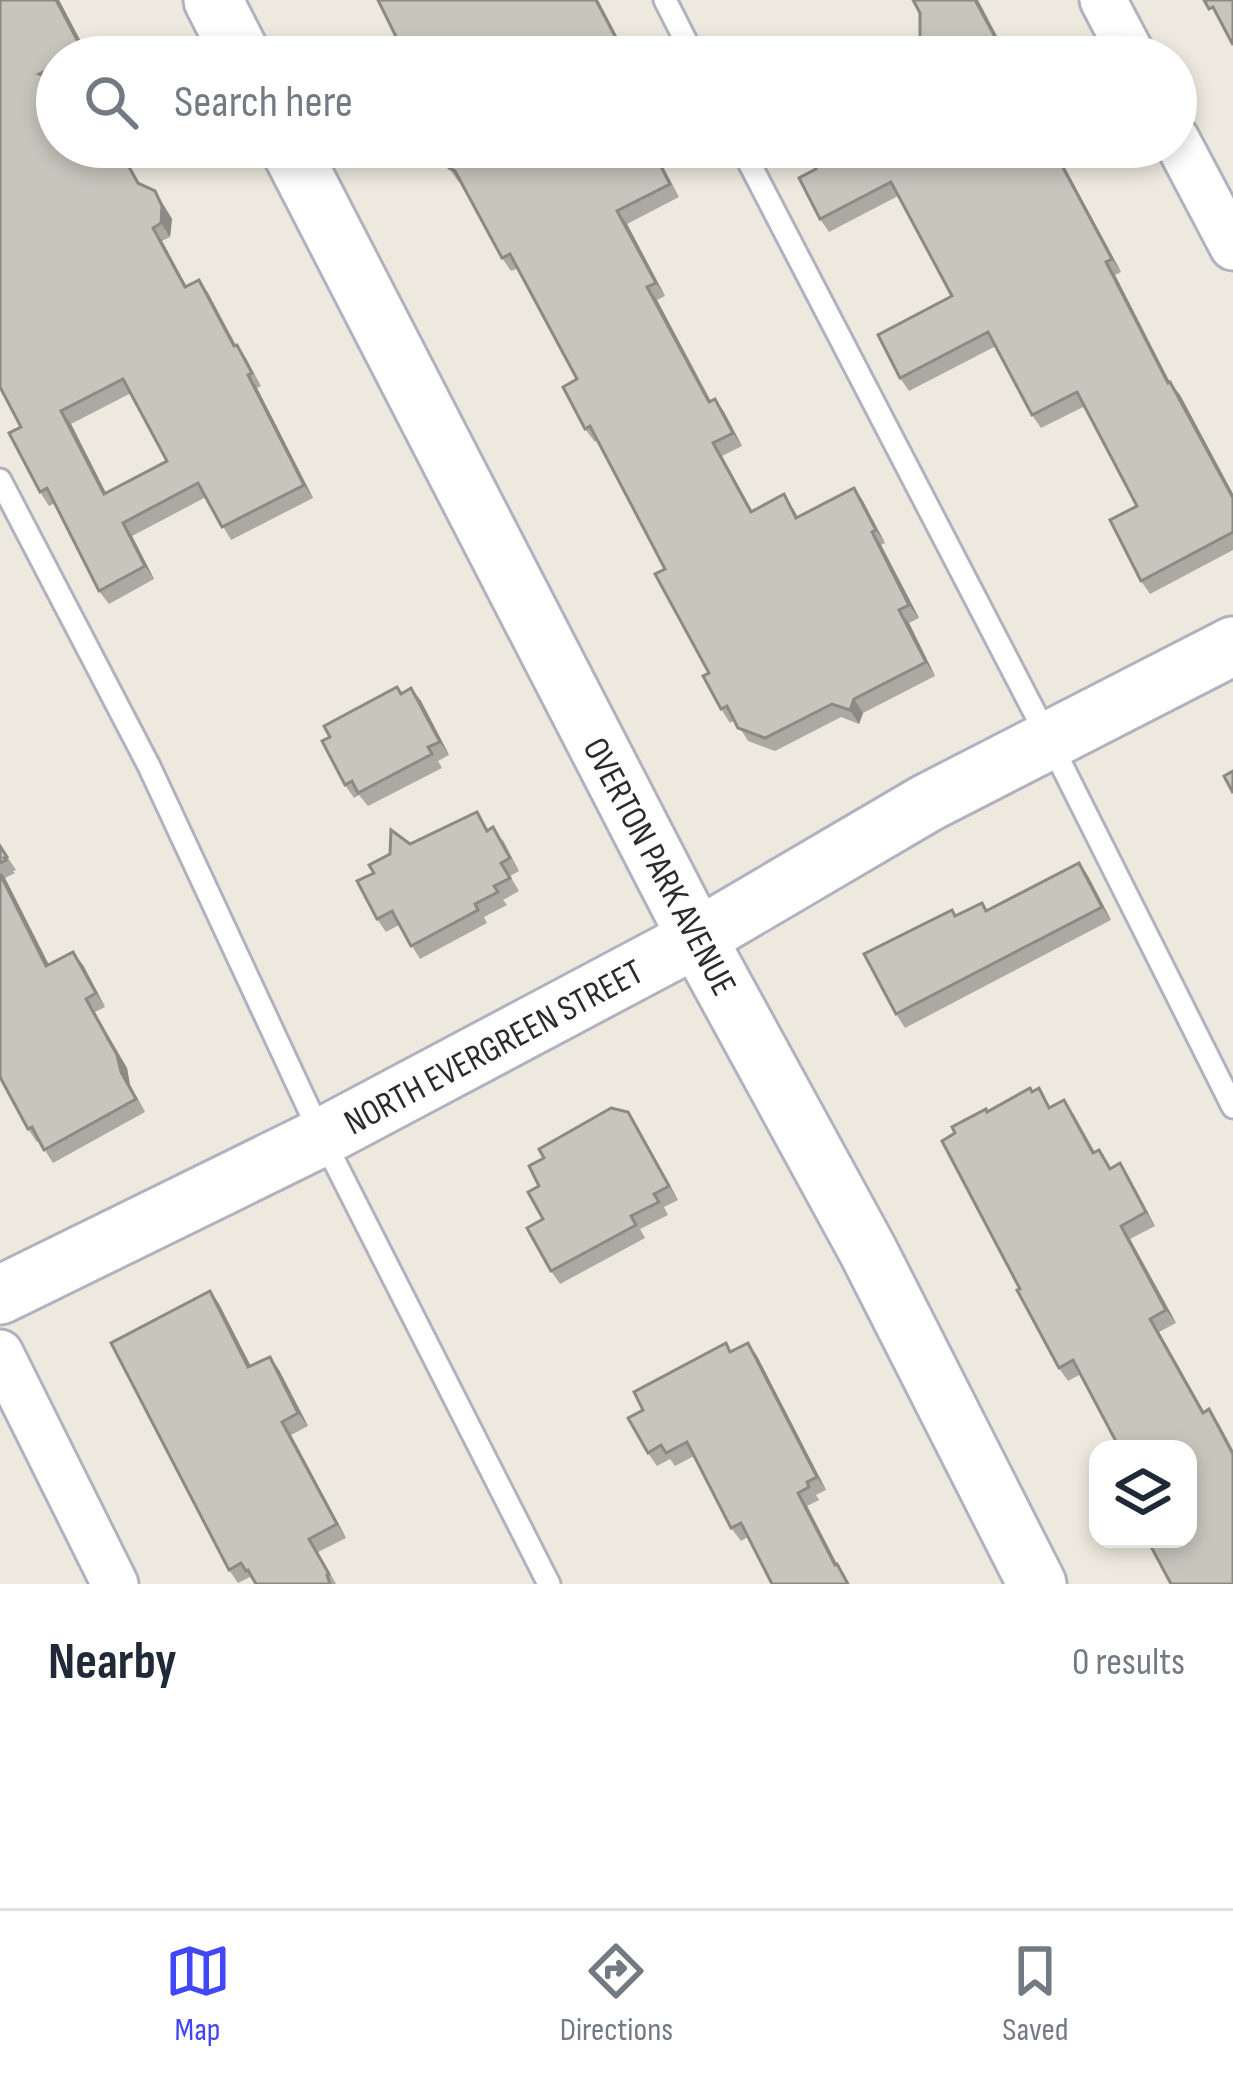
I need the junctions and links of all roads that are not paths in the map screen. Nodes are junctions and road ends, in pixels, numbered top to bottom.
1 (213, 0) edge
2 (665, 0) edge
3 (1102, 0) edge
4 (231, 36) edge
5 (683, 36) edge
6 (1122, 36) edge
7 (300, 168) edge
8 (752, 168) edge
9 (1191, 168) edge
10 (1233, 247) edge
11 (0, 480) edge
12 (1233, 646) edge
13 (1049, 740) junction
14 (698, 938) junction
15 (1233, 1108) edge
16 (322, 1136) junction
17 (0, 1295) edge
18 (0, 1353) edge
19 (115, 1584) edge
20 (549, 1584) edge
21 (1037, 1584) edge

1 - 4 street
2 - 5 lane
3 - 6 street
7 - 14 street, OVERTON PARK AVENUE
8 - 13 lane
9 - 10 street
11 - 16 lane
12 - 13 street, NORTH EVERGREEN STREET
13 - 14 street, NORTH EVERGREEN STREET
13 - 15 lane
14 - 16 street, NORTH EVERGREEN STREET
14 - 21 street, OVERTON PARK AVENUE
16 - 17 street, NORTH EVERGREEN STREET
16 - 20 lane
18 - 19 street

